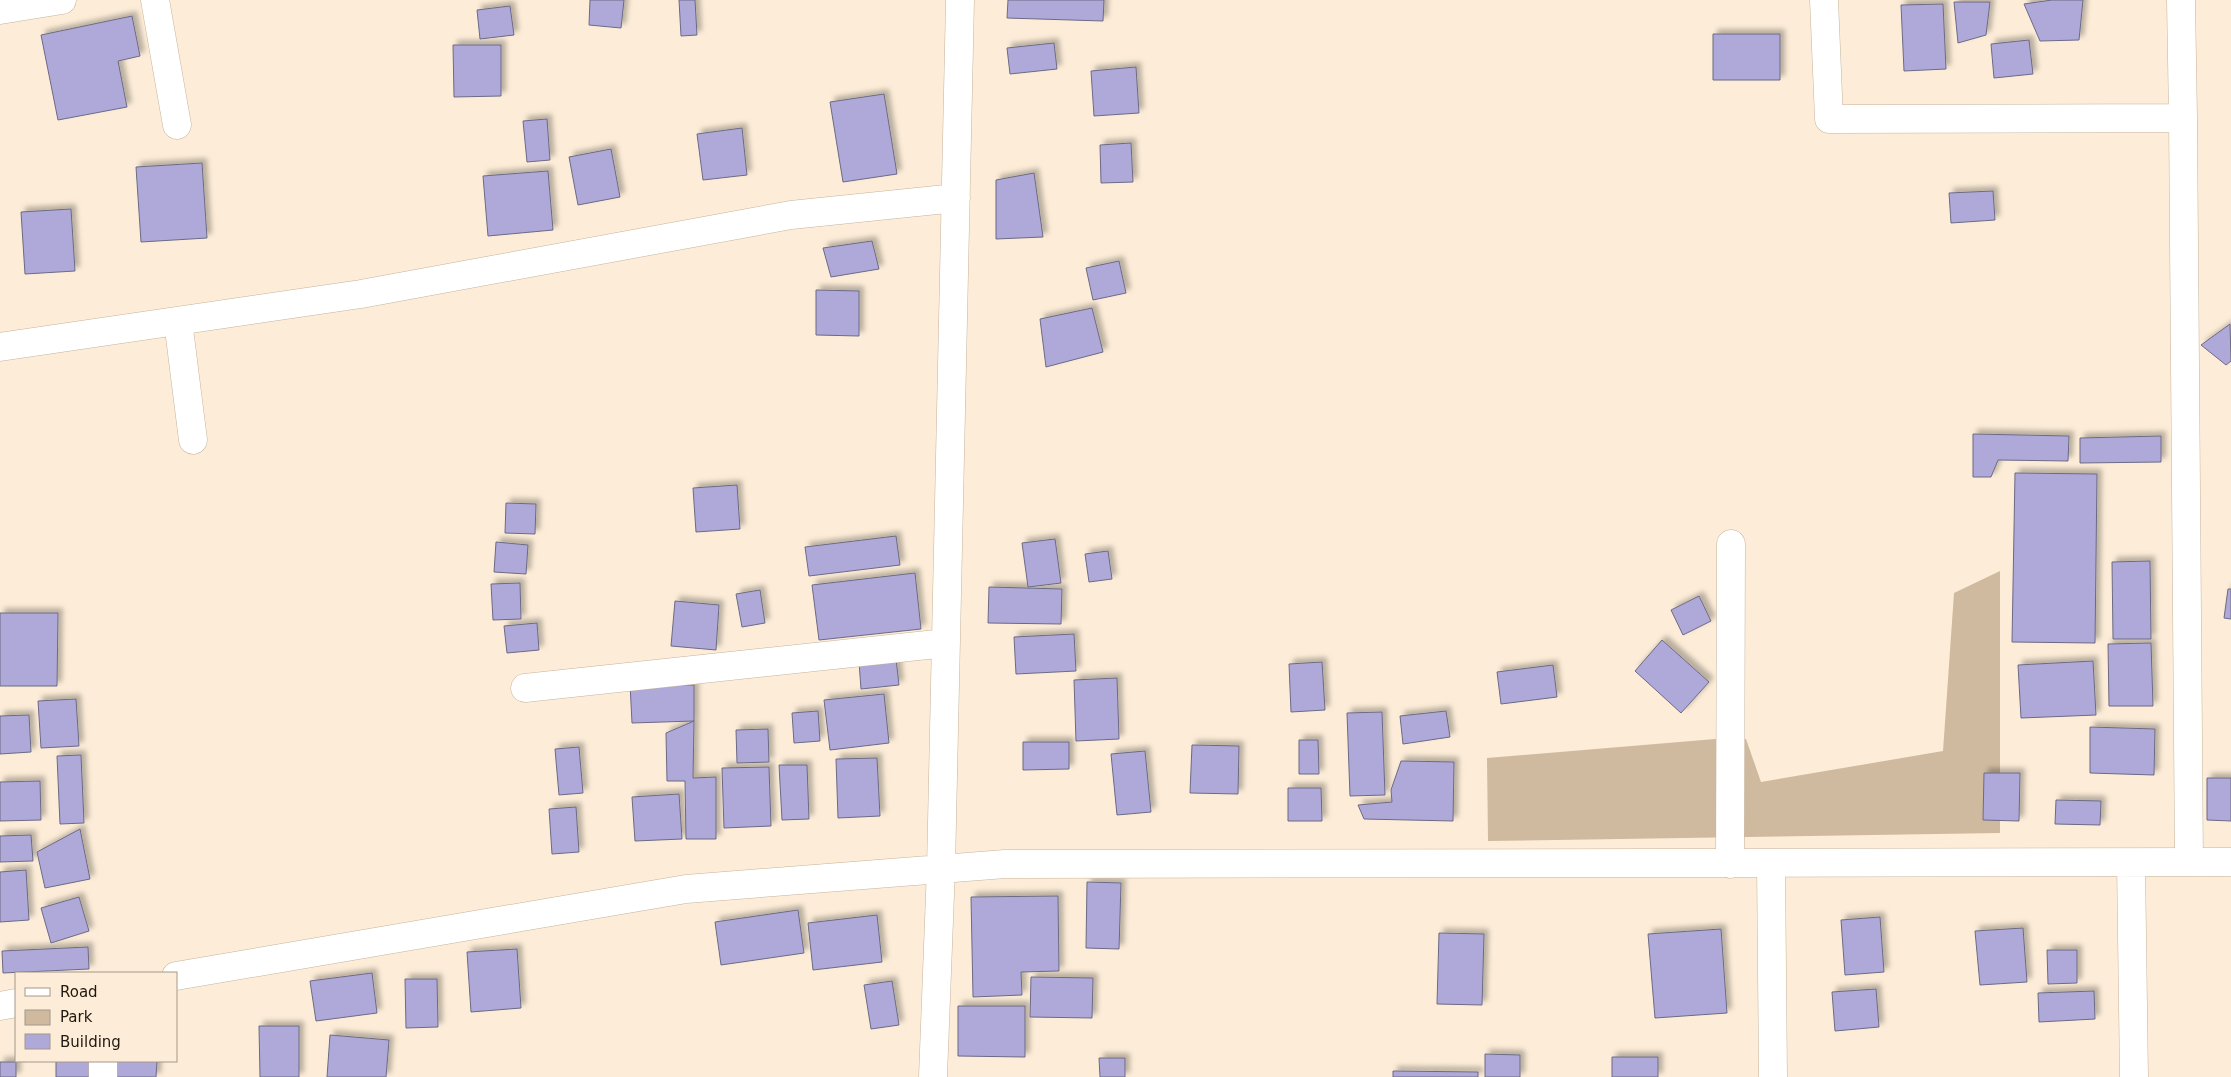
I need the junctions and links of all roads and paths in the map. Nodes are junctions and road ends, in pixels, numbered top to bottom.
1 (62, 0) edge
2 (155, 0) edge
3 (960, 0) edge
4 (1824, 0) edge
5 (2181, 0) edge
6 (0, 10) edge
7 (2183, 118) junction
8 (177, 125) dead end
9 (956, 198) junction
10 (178, 321) junction
11 (0, 347) edge
12 (193, 440) dead end
13 (1731, 544) dead end
14 (946, 643) junction
15 (526, 688) dead end
16 (2189, 862) junction
17 (2231, 862) edge
18 (2131, 863) junction
19 (1730, 864) junction
20 (1771, 864) junction
21 (941, 868) junction
22 (178, 976) edge
23 (15, 1003) edge
24 (0, 1006) edge
25 (103, 1062) edge
26 (102, 1077) edge
27 (933, 1077) edge
28 (1773, 1077) edge
29 (2134, 1077) edge

1 - 6 street
2 - 8 street
3 - 9 street
4 - 7 street
5 - 7 street
7 - 16 street
9 - 10 street
9 - 14 street
10 - 11 street
10 - 12 street
13 - 19 street
14 - 15 street
14 - 21 street
16 - 17 street
16 - 18 street
18 - 20 street
18 - 29 street
19 - 20 street
19 - 21 street
20 - 28 street
21 - 22 street
21 - 27 street
23 - 24 street
25 - 26 street

